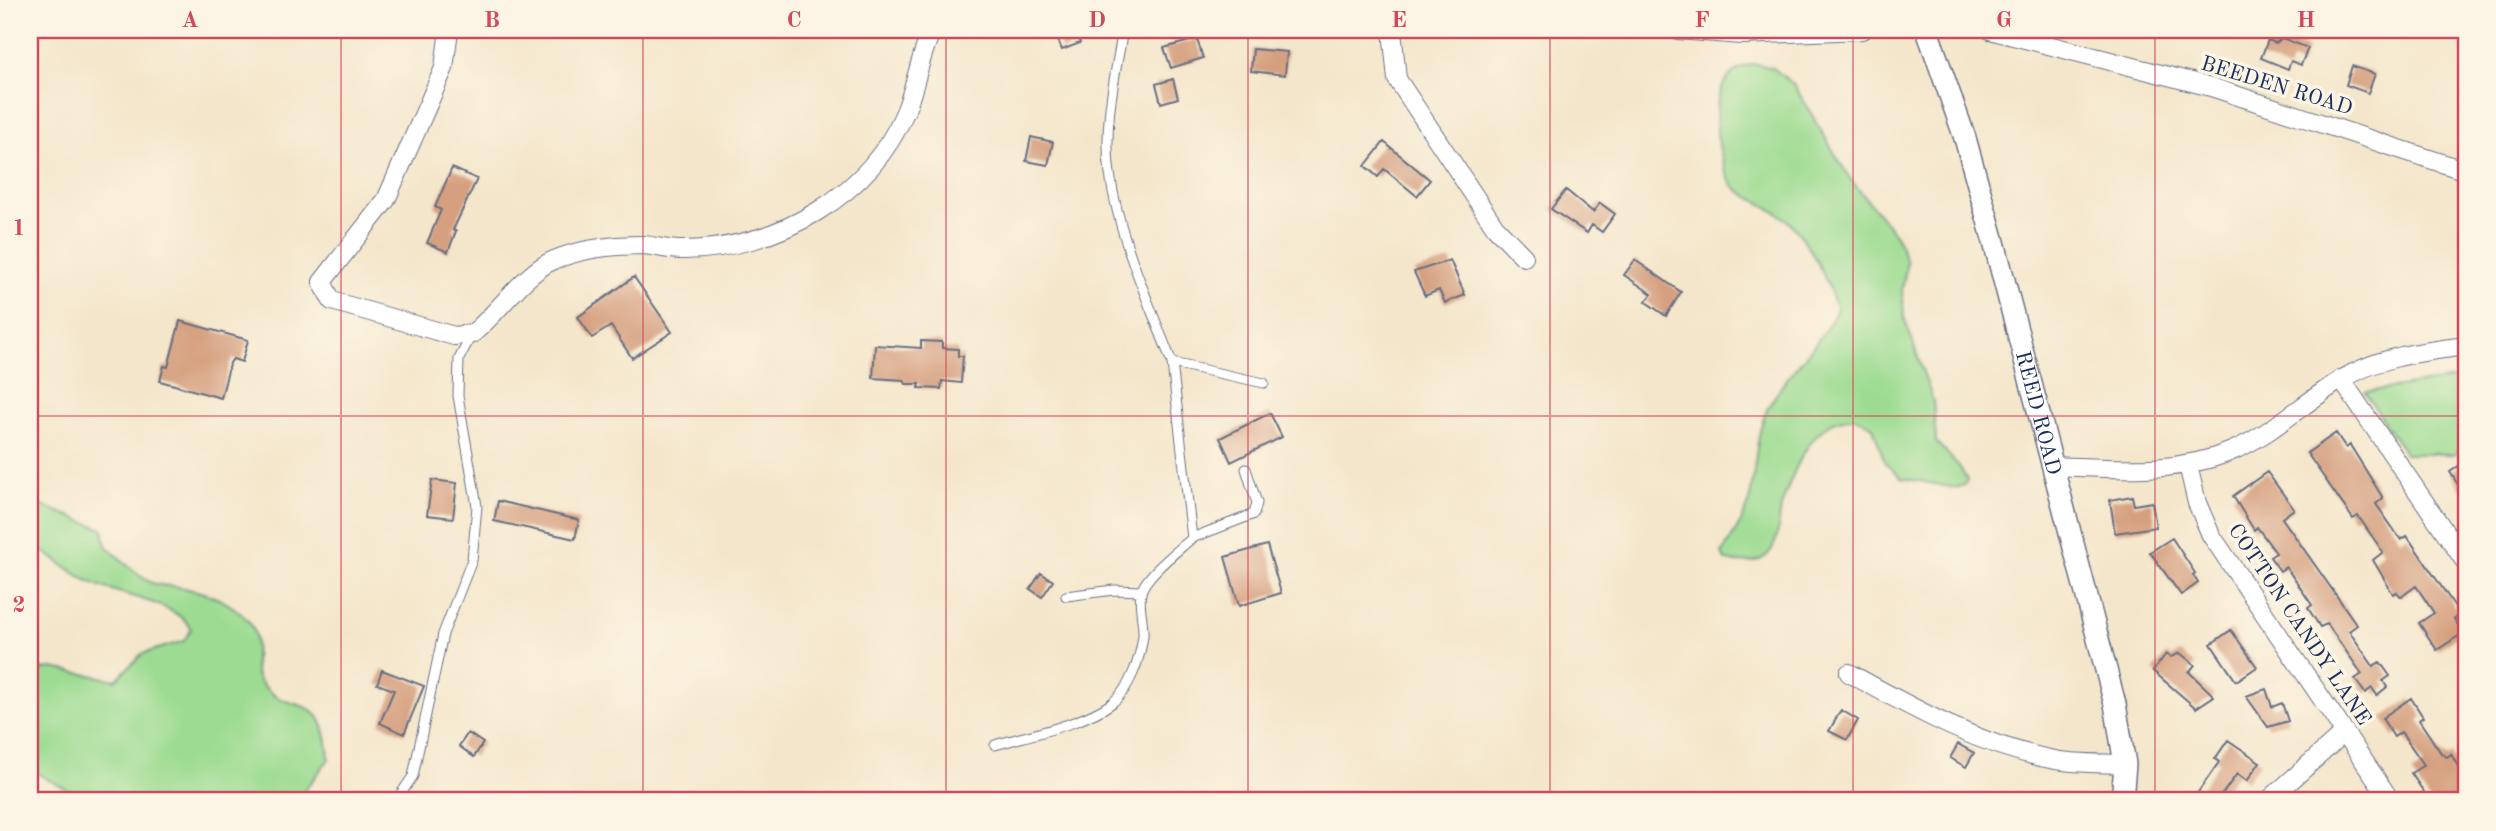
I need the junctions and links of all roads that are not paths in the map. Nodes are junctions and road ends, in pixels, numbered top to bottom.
1 (449, 30) edge
2 (932, 30) edge
3 (1124, 30) edge
4 (1392, 30) edge
5 (1678, 30) edge
6 (1862, 30) edge
7 (1927, 30) edge
8 (1990, 30) edge
9 (2466, 171) edge
10 (1524, 257) dead end
11 (472, 334) junction
12 (2466, 346) edge
13 (1172, 363) junction
14 (2341, 379) junction
15 (1264, 383) dead end
16 (2188, 465) junction
17 (2053, 466) junction
18 (1246, 469) dead end
19 (1192, 538) junction
20 (2466, 563) edge
21 (1141, 592) junction
22 (1066, 596) dead end
23 (1849, 673) dead end
24 (2345, 732) junction
25 (995, 745) dead end
26 (2125, 764) junction
27 (396, 801) edge
28 (2122, 801) edge
29 (2268, 801) edge
30 (2391, 801) edge

1 - 11 street
2 - 11 street
3 - 13 lane
4 - 10 street
5 - 6 street
7 - 17 street, REED ROAD
8 - 9 street, BEEDEN ROAD
11 - 27 lane
12 - 14 street
13 - 15 lane
13 - 19 lane
14 - 16 street
14 - 20 street
16 - 17 street
16 - 24 street, COTTON CANDY LANE
17 - 26 street, REED ROAD
18 - 19 lane
19 - 21 lane
21 - 22 lane
21 - 25 lane
23 - 26 street
24 - 29 street
24 - 30 street, COTTON CANDY LANE
26 - 28 street, REED ROAD

